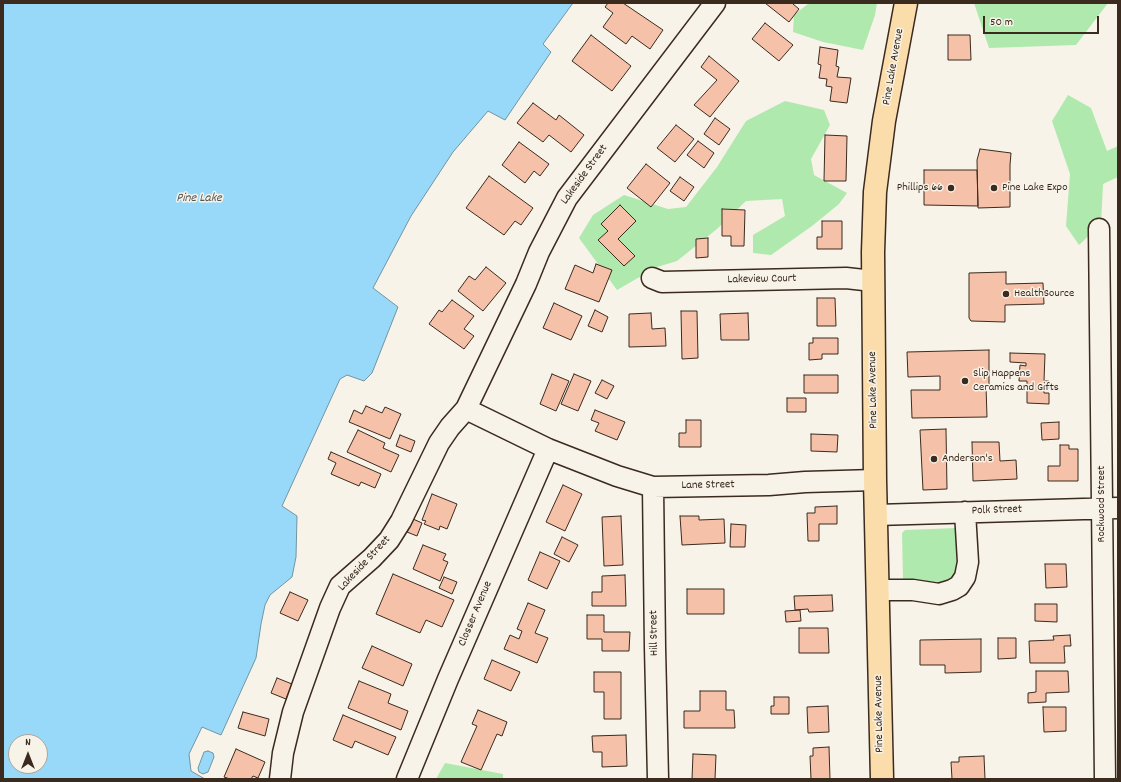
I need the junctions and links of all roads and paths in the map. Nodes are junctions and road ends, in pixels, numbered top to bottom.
1 (715, 3) edge
2 (906, 3) edge
3 (1099, 230) dead end
4 (652, 278) dead end
5 (873, 281) junction
6 (466, 409) junction
7 (548, 449) junction
8 (875, 480) junction
9 (653, 487) junction
10 (1110, 508) edge
11 (965, 512) junction
12 (876, 515) junction
13 (878, 590) junction
14 (280, 779) edge
15 (407, 779) edge
16 (658, 779) edge
17 (882, 779) edge
18 (1105, 779) edge

1 - 6 street, Lakeside Street
2 - 5 main road, Pine Lake Avenue
3 - 10 street, Rockwood Street
4 - 5 street, Lakeview Court
5 - 8 main road, Pine Lake Avenue
6 - 7 street
6 - 14 street, Lakeside Street
7 - 9 street, Lane Street
7 - 15 street, Closser Avenue
8 - 9 street, Lane Street
8 - 12 main road, Pine Lake Avenue
9 - 16 street, Hill Street
10 - 11 street, Polk Street
10 - 18 street, Rockwood Street
11 - 12 street, Polk Street
11 - 13 street
12 - 13 main road, Pine Lake Avenue
13 - 17 main road, Pine Lake Avenue

